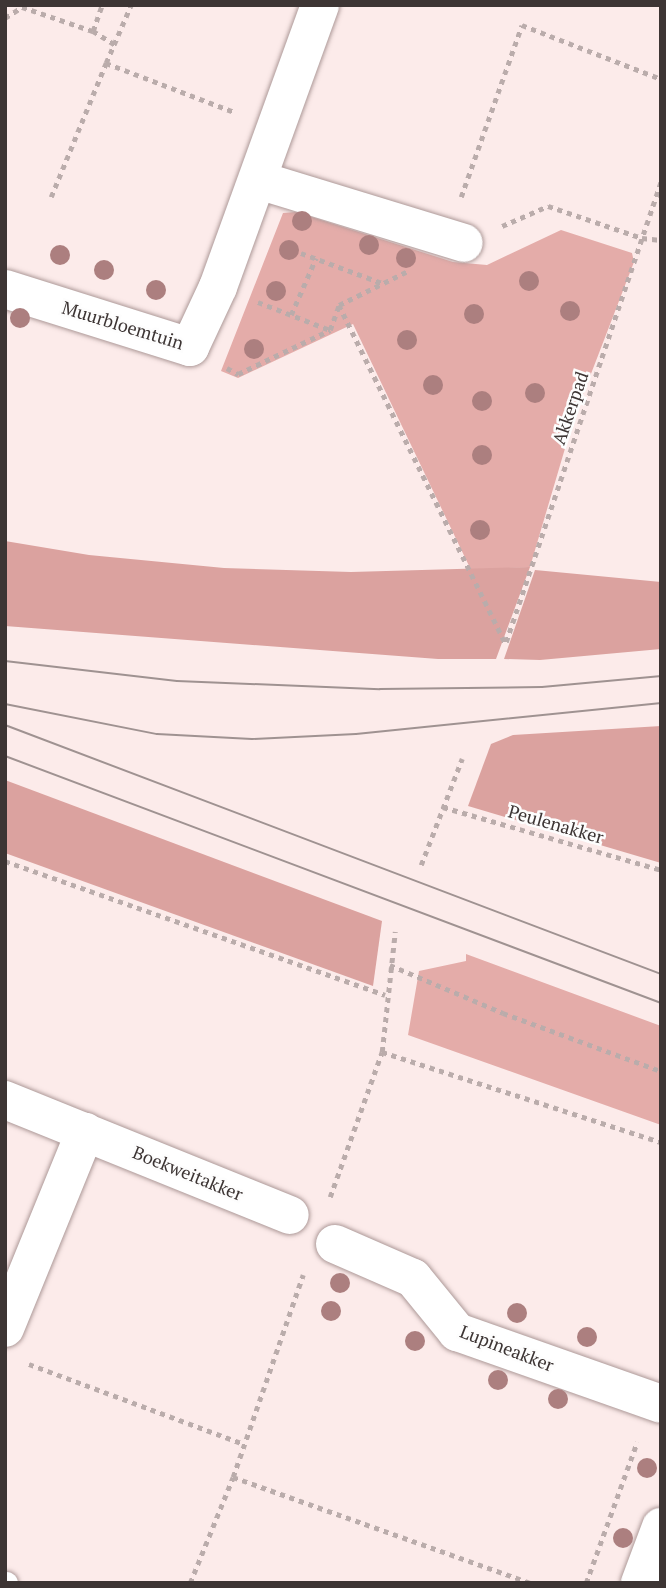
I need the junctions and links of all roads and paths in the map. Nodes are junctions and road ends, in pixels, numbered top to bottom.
1 (102, 5) edge
2 (131, 5) edge
3 (320, 5) edge
4 (22, 6) edge
5 (5, 18) edge
6 (93, 31) junction
7 (116, 45) junction
8 (106, 63) junction
9 (661, 79) edge
10 (276, 128) junction
11 (258, 180) junction
12 (661, 182) edge
13 (51, 197) dead end
14 (642, 238) junction
15 (455, 240) junction
16 (661, 240) edge
17 (301, 253) dead end
18 (316, 258) junction
19 (382, 283) junction
20 (218, 287) junction
21 (5, 289) edge
22 (339, 305) junction
23 (291, 315) junction
24 (330, 330) junction
25 (190, 347) junction
26 (463, 759) dead end
27 (443, 807) junction
28 (5, 861) edge
29 (421, 865) dead end
30 (661, 870) edge
31 (390, 965) dead end
32 (385, 995) dead end
33 (382, 1052) dead end
34 (661, 1071) edge
35 (5, 1100) edge
36 (85, 1132) junction
37 (661, 1142) edge
38 (290, 1215) dead end
39 (335, 1244) dead end
40 (16, 1272) edge
41 (12, 1344) edge
42 (656, 1403) edge
43 (244, 1444) dead end
44 (233, 1477) dead end
45 (661, 1527) edge
46 (531, 1583) edge
47 (586, 1583) edge
48 (640, 1583) edge

1 - 6 path
2 - 7 path
3 - 10 street, Muurbloemtuin
4 - 5 path
4 - 6 path
6 - 7 path
7 - 8 path
8 - 10 path
8 - 13 path
9 - 15 path
10 - 11 street, Muurbloemtuin
11 - 15 street
11 - 20 street, Muurbloemtuin
12 - 14 path, Akkerpad
14 - 15 path
14 - 16 path
14 - 22 path, Akkerpad
15 - 19 path
17 - 18 path
18 - 19 path
18 - 23 path
19 - 22 path
20 - 23 path
20 - 25 street, Muurbloemtuin
21 - 25 street, Muurbloemtuin
22 - 24 path
23 - 24 path
24 - 25 path
26 - 27 path
27 - 29 path
27 - 30 path, Peulenakker
28 - 32 path
31 - 34 path
33 - 37 path
35 - 36 street, Boekweitakker
36 - 38 street, Boekweitakker
36 - 40 street
39 - 42 street, Lupineakker
40 - 41 street
41 - 43 path
42 - 47 path
44 - 46 path
45 - 48 street

